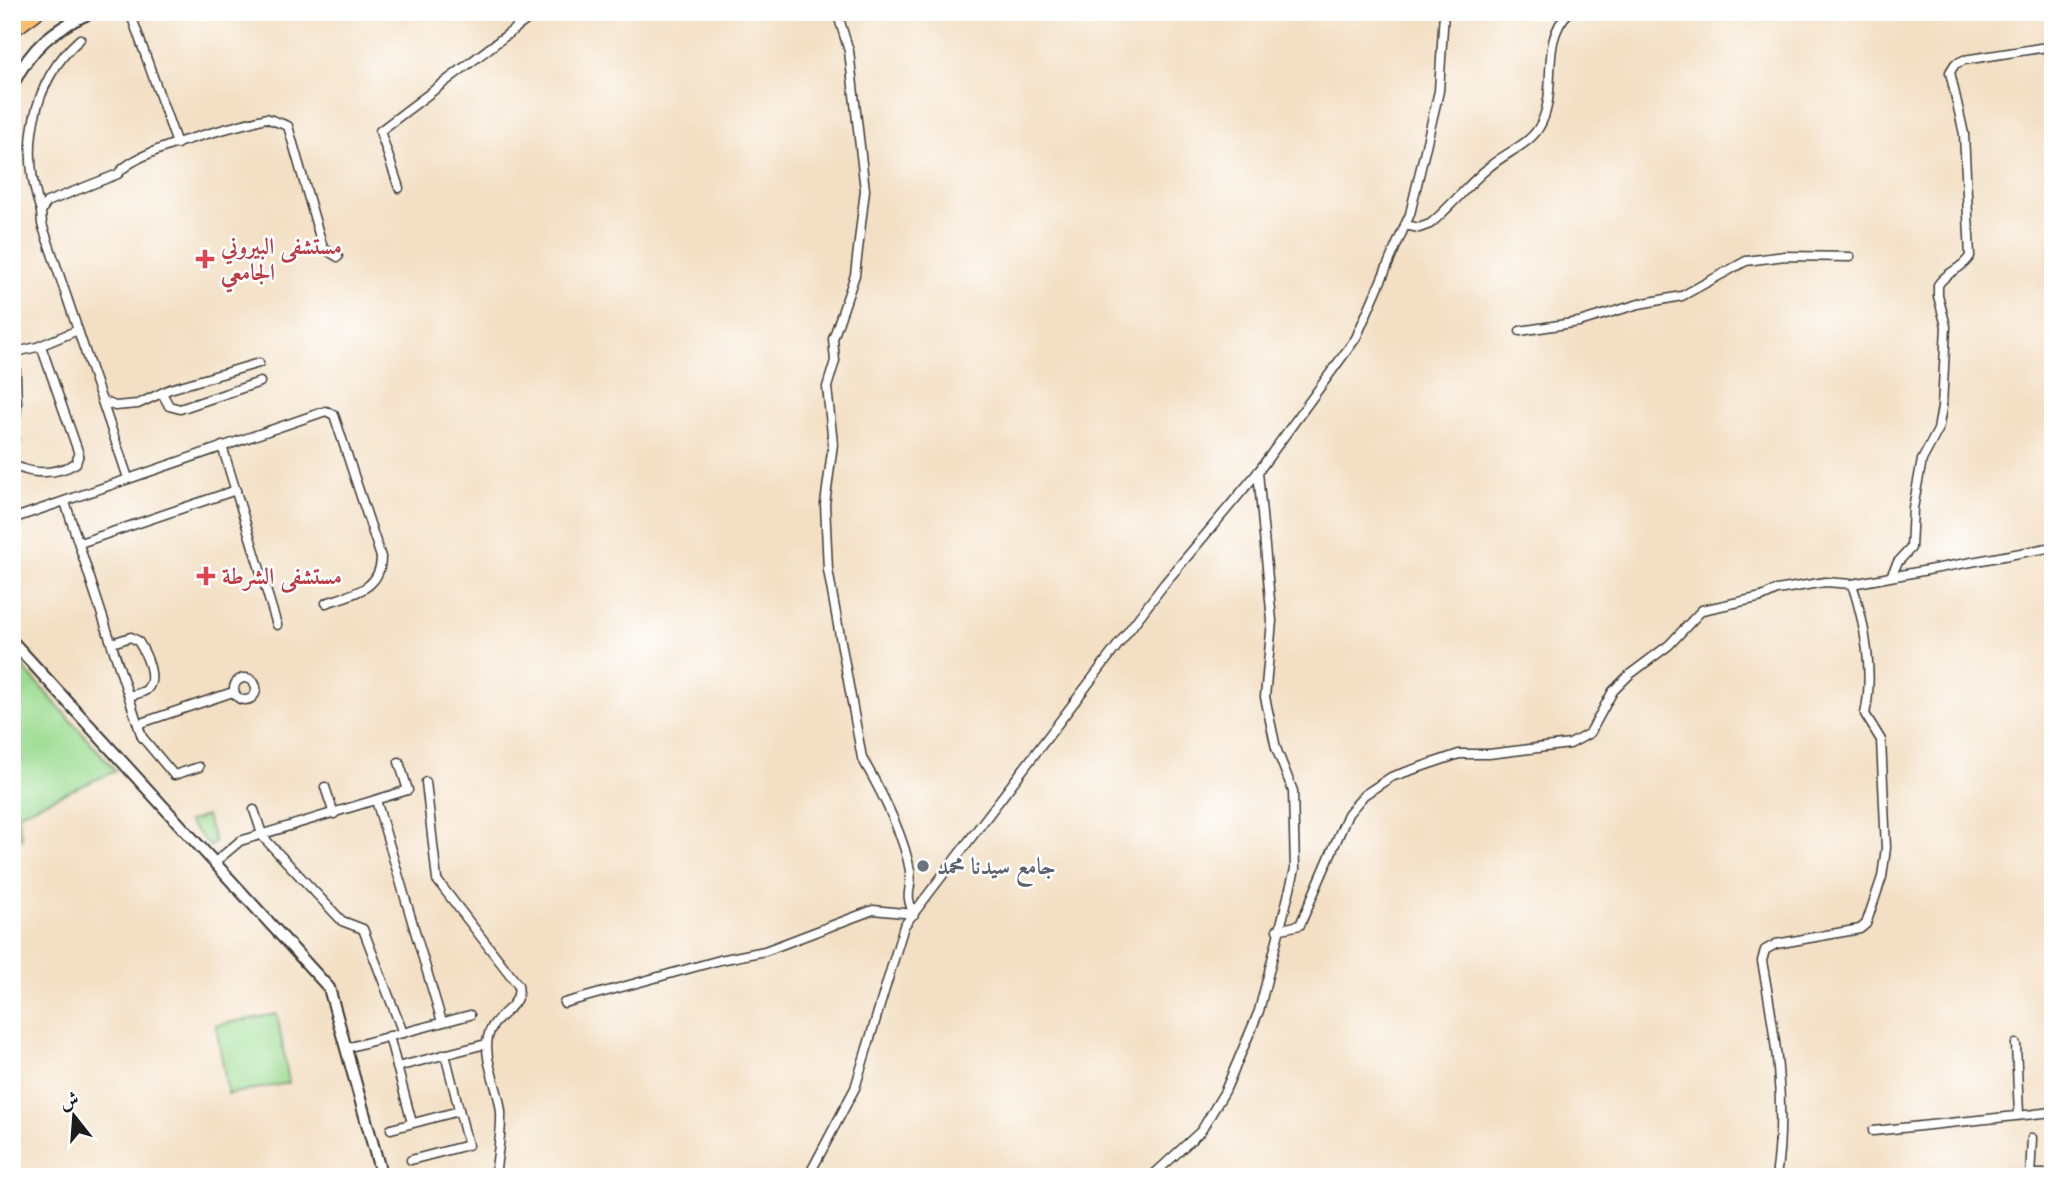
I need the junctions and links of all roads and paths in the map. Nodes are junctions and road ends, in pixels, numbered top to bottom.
1 (35, 12) edge
2 (92, 12) edge
3 (130, 12) edge
4 (537, 12) edge
5 (837, 12) edge
6 (1444, 12) edge
7 (1569, 12) edge
8 (12, 29) edge
9 (80, 39) dead end
10 (2053, 46) edge
11 (12, 86) edge
12 (177, 144) junction
13 (399, 188) dead end
14 (41, 211) junction
15 (1405, 225) junction
16 (338, 257) dead end
17 (1850, 257) dead end
18 (78, 330) junction
19 (1520, 331) dead end
20 (41, 345) junction
21 (13, 353) edge
22 (259, 363) dead end
23 (260, 382) dead end
24 (162, 393) junction
25 (103, 401) junction
26 (222, 446) junction
27 (1258, 472) junction
28 (128, 478) junction
29 (236, 490) junction
30 (65, 502) junction
31 (12, 520) edge
32 (80, 543) junction
33 (2053, 547) edge
34 (1891, 576) junction
35 (1852, 584) junction
36 (326, 603) dead end
37 (277, 625) dead end
38 (12, 641) edge
39 (112, 643) junction
40 (233, 692) dead end
41 (129, 696) junction
42 (138, 724) junction
43 (399, 762) dead end
44 (199, 766) dead end
45 (426, 782) dead end
46 (325, 787) dead end
47 (376, 800) junction
48 (254, 810) dead end
49 (334, 814) junction
50 (262, 837) junction
51 (214, 863) junction
52 (914, 914) junction
53 (1277, 930) junction
54 (564, 1003) dead end
55 (470, 1015) dead end
56 (442, 1022) junction
57 (403, 1032) junction
58 (389, 1036) junction
59 (486, 1044) junction
60 (2016, 1044) dead end
61 (346, 1048) junction
62 (444, 1054) junction
63 (397, 1067) junction
64 (459, 1111) junction
65 (2053, 1112) edge
66 (2019, 1115) junction
67 (412, 1123) junction
68 (390, 1129) dead end
69 (1873, 1131) dead end
70 (2032, 1138) dead end
71 (411, 1160) dead end
72 (2053, 1174) edge
73 (2030, 1175) edge
74 (382, 1177) edge
75 (495, 1177) edge
76 (808, 1177) edge
77 (1151, 1177) edge
78 (1776, 1177) edge

1 - 8 highway
2 - 11 street
3 - 12 street
4 - 13 street
5 - 52 street
6 - 15 street
7 - 15 street
9 - 14 street
10 - 34 street
12 - 14 street
12 - 16 street
14 - 18 street
15 - 27 street
17 - 19 street
18 - 20 street
18 - 25 street
20 - 21 street
20 - 21 street
22 - 24 street
23 - 24 street
24 - 25 street
25 - 28 street
26 - 28 street
26 - 29 street
26 - 36 street
27 - 52 street
27 - 53 street
28 - 30 street
29 - 32 street
29 - 37 street
30 - 31 street
30 - 32 street
32 - 39 street
33 - 34 street
34 - 35 street
35 - 53 street
35 - 78 street
38 - 51 street
39 - 41 street
39 - 41 street
40 - 42 street
41 - 42 street
42 - 44 street
43 - 47 street
45 - 59 street
46 - 49 street
47 - 49 street
47 - 56 street
48 - 50 street
49 - 50 street
50 - 51 street
50 - 57 street
51 - 61 street
52 - 54 street
52 - 76 street
53 - 77 street
55 - 56 street
56 - 57 street
57 - 58 street
58 - 61 street
58 - 63 street
59 - 62 street
59 - 75 street
60 - 66 street
61 - 74 street
62 - 63 street
62 - 64 street
63 - 67 street
64 - 67 street
64 - 71 street
65 - 66 street
66 - 69 street
67 - 68 street
70 - 73 street
72 - 73 street

